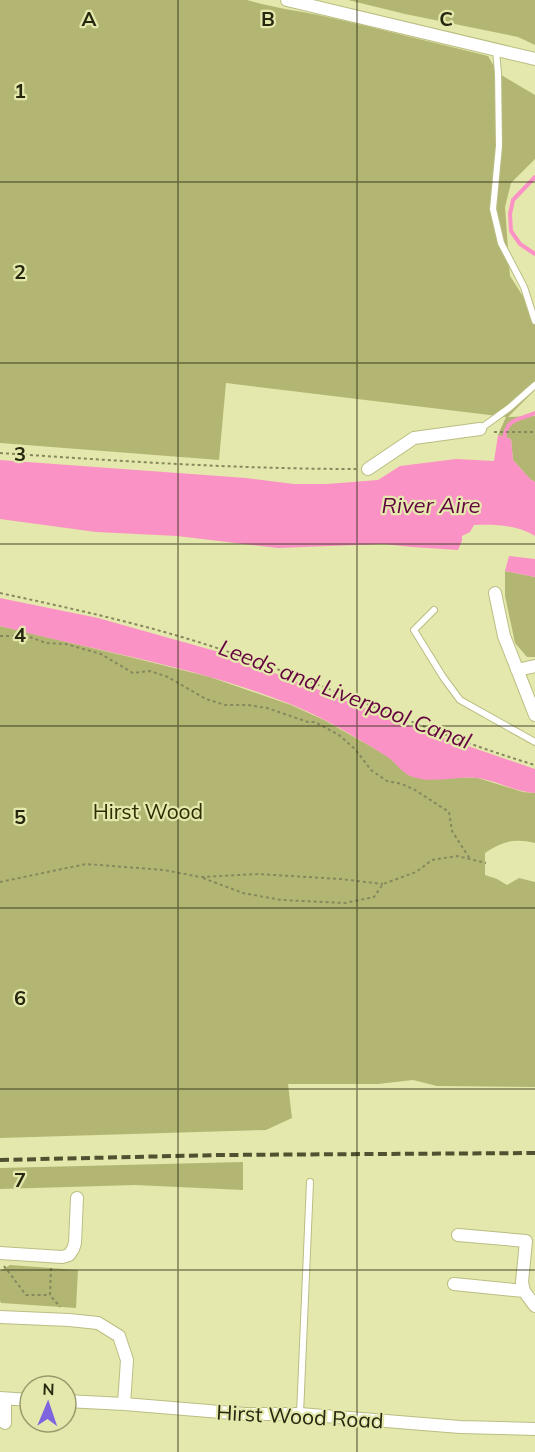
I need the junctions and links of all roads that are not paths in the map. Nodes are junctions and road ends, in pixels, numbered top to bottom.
1 (287, 0) edge
2 (496, 50) junction
3 (535, 59) edge
4 (535, 321) edge
5 (535, 385) edge
6 (480, 429) joint
7 (368, 468) road end
8 (495, 593) dead end
9 (434, 610) dead end
10 (535, 666) edge
11 (516, 670) junction
12 (535, 716) edge
13 (535, 742) edge
14 (310, 1182) dead end
15 (77, 1198) dead end
16 (458, 1235) dead end
17 (531, 1240) edge
18 (0, 1253) edge
19 (454, 1284) dead end
20 (524, 1291) junction
21 (535, 1306) edge
22 (0, 1317) edge
23 (2, 1399) edge
24 (18, 1400) edge
25 (78, 1402) edge
26 (124, 1404) junction
27 (300, 1414) junction
28 (5, 1423) dead end
29 (535, 1429) edge

1 - 2 street
2 - 3 street
2 - 4 lane
5 - 6 lane
6 - 7 street
8 - 11 street
9 - 13 lane
10 - 11 street
11 - 12 street
14 - 27 lane
15 - 18 street
16 - 17 street
17 - 20 street
19 - 20 street
20 - 21 street
22 - 26 street
23 - 24 street
23 - 28 street
25 - 26 street, Hirst Wood Road
26 - 27 street, Hirst Wood Road
27 - 29 street, Hirst Wood Road

